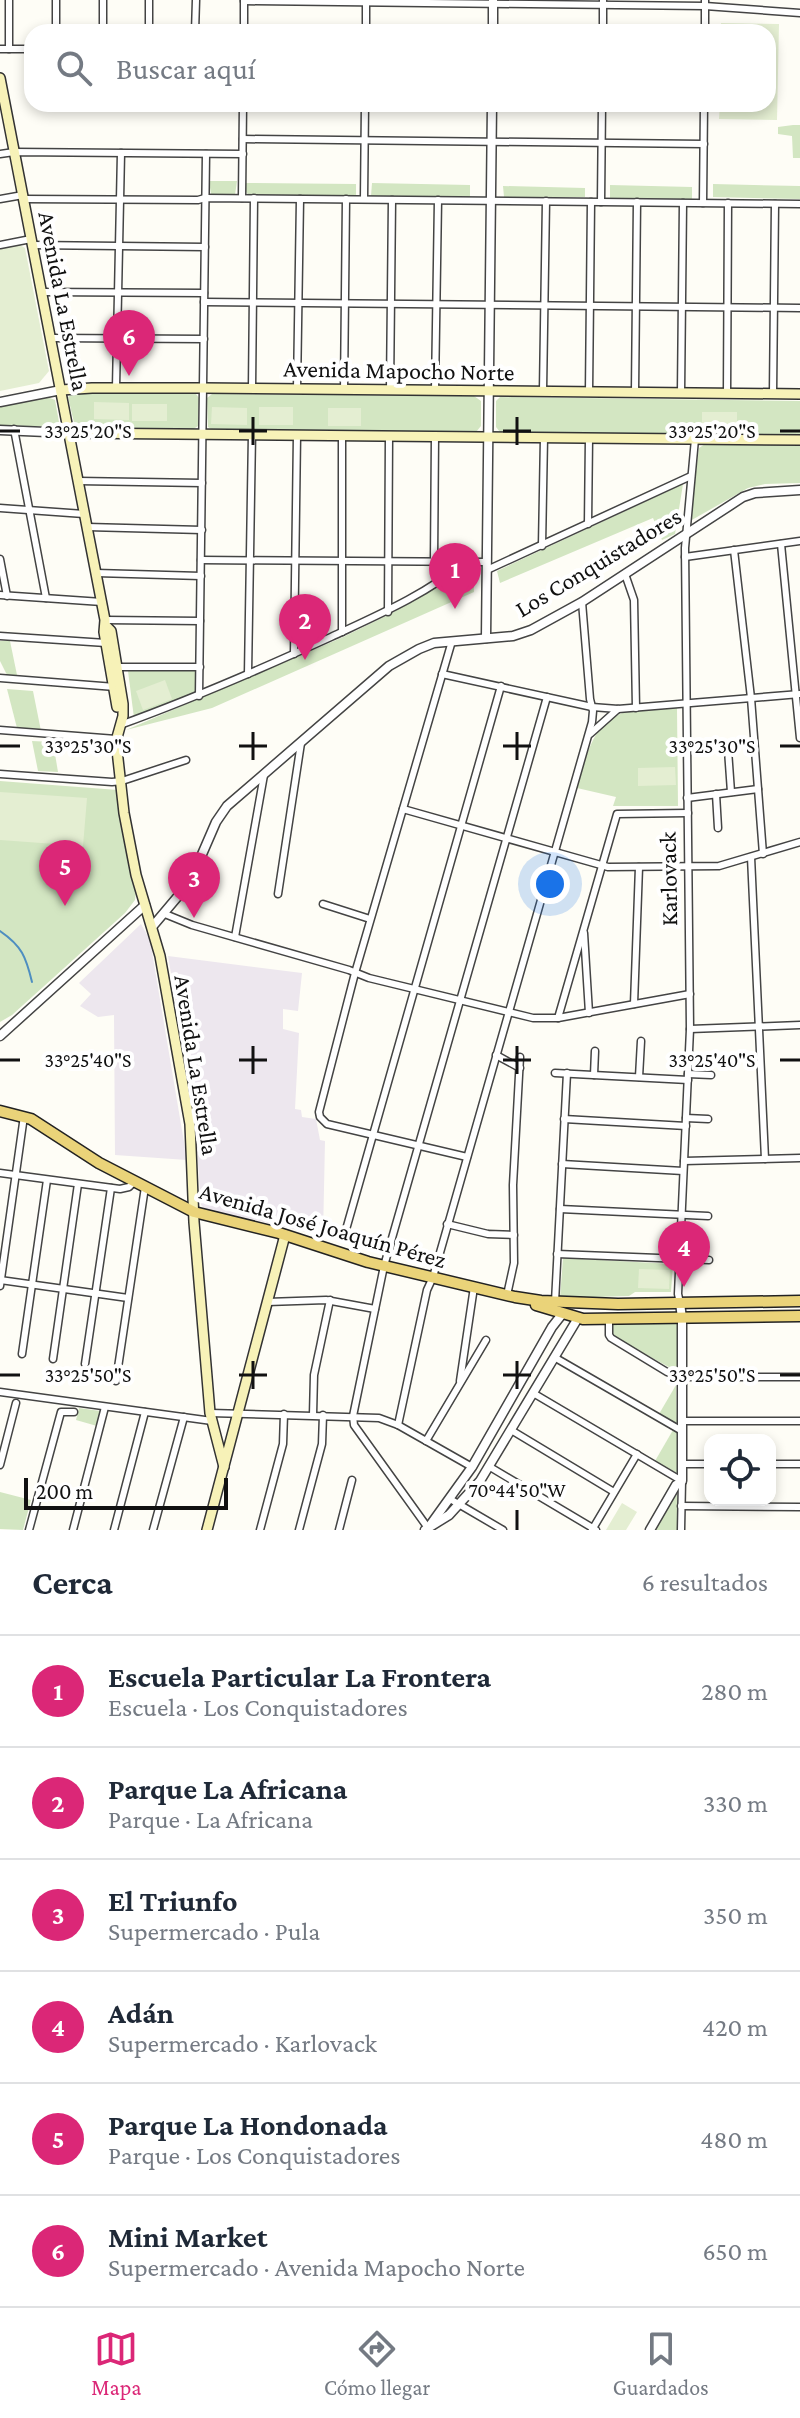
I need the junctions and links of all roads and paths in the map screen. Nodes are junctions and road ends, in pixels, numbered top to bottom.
1 (9, 0) edge
2 (56, 0) edge
3 (103, 0) edge
4 (149, 0) edge
5 (196, 0) edge
6 (757, 0) edge
7 (244, 1) edge
8 (366, 1) edge
9 (493, 2) edge
10 (603, 2) edge
11 (705, 3) edge
12 (757, 10) junction
13 (800, 13) edge
14 (56, 24) edge
15 (103, 24) edge
16 (149, 24) edge
17 (195, 24) edge
18 (244, 24) edge
19 (366, 24) edge
20 (493, 24) edge
21 (603, 24) edge
22 (705, 24) edge
23 (0, 49) edge
24 (9, 49) junction
25 (24, 49) edge
26 (0, 78) edge
27 (243, 112) edge
28 (365, 112) edge
29 (492, 112) edge
30 (602, 112) edge
31 (704, 112) edge
32 (243, 139) junction
33 (365, 141) junction
34 (491, 142) junction
35 (602, 143) junction
36 (704, 144) junction
37 (14, 152) junction
38 (121, 153) junction
39 (0, 154) edge
40 (206, 154) junction
41 (243, 154) junction
42 (23, 197) junction
43 (205, 198) junction
44 (242, 198) junction
45 (254, 198) junction
46 (0, 199) edge
47 (120, 199) junction
48 (300, 199) junction
49 (346, 199) junction
50 (364, 199) junction
51 (392, 200) junction
52 (438, 200) junction
53 (491, 201) junction
54 (546, 201) junction
55 (591, 202) junction
56 (601, 202) junction
57 (637, 202) junction
58 (683, 203) junction
59 (703, 203) junction
60 (728, 203) junction
61 (775, 204) junction
62 (800, 204) edge
63 (32, 242) junction
64 (0, 245) edge
65 (119, 246) junction
66 (205, 247) junction
67 (41, 292) junction
68 (117, 292) junction
69 (204, 293) junction
70 (204, 302) junction
71 (253, 302) junction
72 (298, 303) junction
73 (345, 303) junction
74 (391, 304) junction
75 (436, 304) junction
76 (490, 304) junction
77 (544, 306) junction
78 (590, 306) junction
79 (636, 307) junction
80 (682, 307) junction
81 (728, 308) junction
82 (774, 308) junction
83 (800, 308) edge
84 (51, 338) junction
85 (116, 338) junction
86 (204, 339) junction
87 (116, 388) junction
88 (203, 388) junction
89 (252, 389) junction
90 (297, 389) junction
91 (61, 390) junction
92 (344, 390) junction
93 (390, 390) junction
94 (435, 390) junction
95 (489, 391) junction
96 (543, 391) junction
97 (589, 392) junction
98 (635, 392) junction
99 (681, 393) junction
100 (727, 394) junction
101 (773, 394) junction
102 (800, 394) edge
103 (0, 402) edge
104 (14, 429) junction
105 (0, 430) edge
106 (69, 433) junction
107 (203, 434) junction
108 (252, 434) junction
109 (297, 435) junction
110 (342, 435) junction
111 (389, 436) junction
112 (435, 436) junction
113 (489, 437) junction
114 (544, 437) junction
115 (589, 438) junction
116 (695, 439) junction
117 (800, 440) edge
118 (691, 476) junction
119 (78, 481) junction
120 (202, 483) junction
121 (800, 490) edge
122 (0, 508) edge
123 (29, 510) junction
124 (84, 514) junction
125 (588, 524) junction
126 (87, 527) junction
127 (202, 530) junction
128 (685, 534) junction
129 (800, 541) edge
130 (781, 544) junction
131 (542, 546) junction
132 (734, 550) junction
133 (685, 557) junction
134 (0, 559) edge
135 (201, 560) junction
136 (250, 560) junction
137 (296, 561) junction
138 (342, 561) junction
139 (388, 561) junction
140 (434, 562) junction
141 (465, 562) junction
142 (487, 566) junction
143 (96, 573) junction
144 (625, 574) junction
145 (201, 576) junction
146 (4, 595) edge
147 (46, 598) junction
148 (102, 602) junction
149 (582, 602) junction
150 (388, 612) junction
151 (200, 621) junction
152 (106, 623) junction
153 (342, 632) junction
154 (0, 636) edge
155 (486, 638) junction
156 (452, 640) junction
157 (106, 643) junction
158 (294, 654) junction
159 (118, 667) junction
160 (200, 667) junction
161 (0, 669) edge
162 (248, 674) junction
163 (442, 674) junction
164 (3, 678) edge
165 (501, 686) junction
166 (115, 687) junction
167 (799, 694) edge
168 (199, 696) junction
169 (547, 697) junction
170 (751, 698) junction
171 (686, 704) junction
172 (592, 707) junction
173 (636, 708) junction
174 (618, 709) junction
175 (120, 723) junction
176 (0, 730) edge
177 (588, 736) junction
178 (800, 738) edge
179 (116, 739) junction
180 (301, 741) junction
181 (728, 750) dead end
182 (186, 760) dead end
183 (0, 774) edge
184 (264, 774) junction
185 (122, 781) junction
186 (758, 789) junction
187 (731, 792) junction
188 (716, 794) junction
189 (687, 798) junction
190 (403, 809) junction
191 (688, 813) junction
192 (461, 825) junction
193 (718, 828) dead end
194 (506, 838) junction
195 (800, 842) edge
196 (554, 852) junction
197 (763, 854) junction
198 (751, 857) junction
199 (601, 865) junction
200 (639, 867) junction
201 (688, 867) junction
202 (278, 894) dead end
203 (323, 904) dead end
204 (147, 910) junction
205 (165, 914) junction
206 (370, 919) junction
207 (584, 926) junction
208 (152, 927) junction
209 (235, 937) junction
210 (355, 973) junction
211 (414, 989) junction
212 (690, 994) junction
213 (460, 1000) junction
214 (634, 1004) junction
215 (509, 1012) junction
216 (589, 1013) junction
217 (558, 1018) junction
218 (800, 1025) edge
219 (759, 1026) junction
220 (690, 1029) junction
221 (0, 1036) edge
222 (641, 1041) dead end
223 (595, 1051) dead end
224 (496, 1055) junction
225 (520, 1057) dead end
226 (520, 1068) junction
227 (555, 1073) dead end
228 (567, 1073) junction
229 (594, 1075) junction
230 (711, 1075) dead end
231 (639, 1077) junction
232 (688, 1077) junction
233 (0, 1111) edge
234 (24, 1116) junction
235 (564, 1119) junction
236 (708, 1119) dead end
237 (686, 1122) junction
238 (373, 1135) junction
239 (418, 1146) junction
240 (467, 1157) junction
241 (800, 1158) edge
242 (765, 1159) junction
243 (684, 1161) junction
244 (562, 1164) junction
245 (683, 1171) junction
246 (0, 1173) edge
247 (16, 1175) junction
248 (47, 1180) junction
249 (134, 1182) junction
250 (78, 1184) junction
251 (145, 1187) junction
252 (111, 1188) junction
253 (560, 1209) junction
254 (194, 1212) junction
255 (681, 1215) junction
256 (708, 1216) dead end
257 (447, 1224) junction
258 (347, 1226) dead end
259 (285, 1235) junction
260 (514, 1235) junction
261 (557, 1254) junction
262 (679, 1259) junction
263 (709, 1260) dead end
264 (384, 1266) junction
265 (433, 1277) junction
266 (0, 1282) edge
267 (32, 1285) junction
268 (474, 1287) junction
269 (63, 1289) junction
270 (95, 1294) junction
271 (511, 1296) junction
272 (128, 1298) junction
273 (330, 1300) junction
274 (800, 1301) edge
275 (267, 1302) junction
276 (555, 1302) junction
277 (680, 1303) junction
278 (616, 1304) junction
279 (375, 1309) junction
280 (563, 1313) junction
281 (800, 1316) edge
282 (578, 1318) junction
283 (682, 1318) junction
284 (609, 1319) junction
285 (486, 1340) dead end
286 (22, 1354) dead end
287 (554, 1357) junction
288 (53, 1359) dead end
289 (85, 1364) dead end
290 (682, 1377) junction
291 (800, 1377) edge
292 (116, 1381) dead end
293 (460, 1384) junction
294 (0, 1392) edge
295 (533, 1393) junction
296 (16, 1403) dead end
297 (105, 1407) junction
298 (74, 1412) dead end
299 (145, 1412) junction
300 (238, 1413) junction
301 (284, 1414) junction
302 (313, 1415) junction
303 (323, 1415) junction
304 (353, 1416) junction
305 (184, 1417) junction
306 (211, 1417) junction
307 (800, 1421) edge
308 (398, 1425) junction
309 (682, 1426) junction
310 (511, 1430) junction
311 (426, 1441) junction
312 (637, 1454) junction
313 (682, 1464) junction
314 (704, 1464) edge
315 (776, 1464) edge
316 (800, 1464) edge
317 (0, 1465) edge
318 (224, 1467) junction
319 (472, 1467) junction
320 (490, 1467) junction
321 (352, 1480) dead end
322 (682, 1481) junction
323 (614, 1492) junction
324 (450, 1499) junction
325 (460, 1505) junction
326 (681, 1506) junction
327 (800, 1507) edge
328 (427, 1529) edge
329 (594, 1529) edge
330 (29, 1530) edge
331 (73, 1530) edge
332 (114, 1530) edge
333 (153, 1530) edge
334 (207, 1530) edge
335 (260, 1530) edge
336 (299, 1530) edge
337 (339, 1530) edge
338 (503, 1530) edge
339 (650, 1530) edge
340 (681, 1530) edge

1 - 24 street
2 - 14 street
3 - 15 street
4 - 16 street
5 - 17 street
6 - 12 street
7 - 8 street
7 - 18 street
8 - 9 street
8 - 19 street
9 - 10 street
9 - 20 street
10 - 11 street
10 - 21 street
11 - 12 street
11 - 22 street
12 - 13 street
23 - 24 street
24 - 25 street
26 - 37 main road, Avenida La Estrella
27 - 32 street
28 - 33 street
29 - 34 street
30 - 35 street
31 - 36 street
32 - 33 street
32 - 41 street
33 - 34 street
33 - 50 street
34 - 35 street
34 - 53 street
35 - 36 street
35 - 56 street
36 - 59 street
37 - 38 street
37 - 39 street
37 - 42 main road, Avenida La Estrella
38 - 40 street
38 - 47 street
40 - 41 street
40 - 43 street
41 - 44 street
42 - 46 street
42 - 47 street
42 - 63 main road, Avenida La Estrella
43 - 44 street
43 - 47 street
43 - 66 street
44 - 45 street
45 - 48 street
45 - 71 street
47 - 65 street
48 - 49 street
48 - 72 street
49 - 50 street
49 - 73 street
50 - 51 street
51 - 52 street
51 - 74 street
52 - 53 street
52 - 75 street
53 - 54 street
53 - 76 street
54 - 55 street
54 - 77 street
55 - 56 street
55 - 78 street
56 - 57 street
57 - 58 street
57 - 79 street
58 - 59 street
58 - 80 street
59 - 60 street
60 - 61 street
60 - 81 street
61 - 62 street
61 - 82 street
63 - 64 street
63 - 65 street
63 - 67 main road, Avenida La Estrella
65 - 66 street
65 - 68 street
66 - 69 street
67 - 68 street
67 - 84 main road, Avenida La Estrella
68 - 69 street
68 - 85 street
69 - 70 street
70 - 71 street
70 - 86 street
71 - 72 street
71 - 89 street
72 - 73 street
72 - 90 street
73 - 74 street
73 - 92 street
74 - 75 street
74 - 93 street
75 - 76 street
75 - 94 street
76 - 77 street
76 - 95 street
77 - 78 street
77 - 96 street
78 - 79 street
78 - 97 street
79 - 80 street
79 - 98 street
80 - 81 street
80 - 99 street
81 - 82 street
81 - 100 street
82 - 83 street
82 - 101 street
84 - 85 street
84 - 91 main road, Avenida La Estrella
85 - 86 street
85 - 87 street
86 - 88 street
87 - 88 main road, Avenida Mapocho Norte
87 - 91 main road, Avenida Mapocho Norte
88 - 89 main road, Avenida Mapocho Norte
88 - 107 street
89 - 90 main road, Avenida Mapocho Norte
90 - 92 main road, Avenida Mapocho Norte
91 - 103 street, Avenida Mapocho Norte
91 - 106 main road, Avenida La Estrella
92 - 93 main road, Avenida Mapocho Norte
93 - 94 main road, Avenida Mapocho Norte
94 - 95 main road, Avenida Mapocho Norte
95 - 96 main road, Avenida Mapocho Norte
95 - 113 street
96 - 97 main road, Avenida Mapocho Norte
97 - 98 main road, Avenida Mapocho Norte
98 - 99 main road, Avenida Mapocho Norte
99 - 100 main road, Avenida Mapocho Norte
100 - 101 main road, Avenida Mapocho Norte
101 - 102 main road, Avenida Mapocho Norte
104 - 105 street
104 - 106 street
104 - 123 street
106 - 107 main road
106 - 119 main road, Avenida La Estrella
107 - 108 main road
107 - 120 street
108 - 109 main road
108 - 136 street
109 - 110 main road
109 - 137 street
110 - 111 main road
110 - 138 street
111 - 112 main road
111 - 139 street
112 - 113 main road
112 - 140 street
113 - 114 main road
113 - 142 street
114 - 115 main road
114 - 131 street
115 - 116 main road
115 - 125 street
116 - 117 main road
116 - 118 street, Karlovack
118 - 125 street
118 - 128 street, Karlovack
119 - 120 street
119 - 124 main road, Avenida La Estrella
120 - 127 street
121 - 128 street, Los Conquistadores
122 - 123 street
123 - 124 street
123 - 147 street
124 - 126 main road, Avenida La Estrella
125 - 131 street
126 - 127 street
126 - 143 main road, Avenida La Estrella
127 - 135 street
128 - 133 street, Karlovack
128 - 144 street, Los Conquistadores
129 - 130 street
130 - 132 street
130 - 167 street
131 - 142 street
132 - 133 street
132 - 170 street
133 - 171 street, Karlovack
134 - 146 street
135 - 136 street
135 - 145 street
136 - 137 street
136 - 162 street
137 - 138 street
137 - 158 street
138 - 139 street
138 - 153 street
139 - 140 street
139 - 150 street
140 - 141 street
141 - 142 street
141 - 150 street
142 - 155 street
143 - 145 street
143 - 148 main road, Avenida La Estrella
144 - 149 street, Los Conquistadores
144 - 173 street
145 - 151 street
146 - 147 street
147 - 148 street
148 - 152 main road, Avenida La Estrella
149 - 155 street, Los Conquistadores
149 - 172 street
150 - 153 street
151 - 152 street
151 - 160 street
152 - 157 main road, Avenida La Estrella
152 - 159 main road, Avenida La Estrella
153 - 158 street
154 - 157 street
155 - 156 street, Los Conquistadores
156 - 163 street
156 - 180 street, Los Conquistadores
157 - 166 main road, Avenida La Estrella
158 - 162 street
159 - 160 street
159 - 175 main road, Avenida La Estrella
160 - 168 street
161 - 164 street
162 - 168 street
163 - 165 street
163 - 190 street
164 - 166 street
165 - 169 street
165 - 192 street
166 - 175 main road, Avenida La Estrella
167 - 170 street
167 - 178 street
168 - 175 street
169 - 172 street
169 - 194 street
170 - 171 street
170 - 186 street
171 - 173 street
171 - 189 street, Karlovack
172 - 174 street
172 - 177 street
173 - 174 street
174 - 177 street
175 - 179 main road, Avenida La Estrella
176 - 179 street
177 - 196 street
179 - 185 main road, Avenida La Estrella
180 - 184 street, Los Conquistadores
180 - 202 street
181 - 187 street
182 - 185 street
183 - 185 street
184 - 205 street, Los Conquistadores
184 - 209 street
185 - 204 main road, Avenida La Estrella
186 - 187 street
186 - 197 street
187 - 188 street
188 - 189 street
188 - 193 street
189 - 191 street, Karlovack
190 - 192 street
190 - 206 street
191 - 199 street
191 - 201 street, Karlovack
192 - 194 street
192 - 211 street
194 - 196 street
194 - 213 street
195 - 197 street
196 - 199 street
196 - 215 street
197 - 198 street
198 - 201 street
198 - 219 street
199 - 200 street
199 - 207 street
200 - 201 street
200 - 214 street
201 - 212 street, Karlovack
203 - 206 street
204 - 208 main road, Avenida La Estrella
204 - 221 street
205 - 208 street, Los Conquistadores
205 - 209 street
206 - 210 street
207 - 216 street
207 - 217 street
208 - 254 main road, Avenida La Estrella
209 - 210 street
210 - 211 street
210 - 238 street
211 - 213 street
211 - 238 street
212 - 214 street
212 - 220 street, Karlovack
213 - 215 street
213 - 239 street
214 - 216 street
215 - 217 street
215 - 224 street
216 - 217 street
218 - 219 street
219 - 220 street
219 - 242 street
220 - 232 street, Karlovack
222 - 231 street
223 - 229 street
224 - 226 street
224 - 240 street
225 - 226 street
226 - 260 street
227 - 228 street
228 - 229 street
228 - 235 street
229 - 231 street
230 - 232 street
231 - 232 street
232 - 237 street, Karlovack
233 - 234 main road, Avenida José Joaquín Pérez
234 - 247 street
234 - 249 main road, Avenida José Joaquín Pérez
235 - 237 street
235 - 244 street
236 - 237 street
237 - 243 street, Karlovack
238 - 239 street
238 - 258 street
239 - 240 street
239 - 264 street
240 - 257 street
241 - 242 street
242 - 243 street
243 - 245 street, Karlovack
244 - 245 street
244 - 253 street
245 - 255 street, Karlovack
246 - 247 street
247 - 248 street
247 - 266 street
248 - 250 street
248 - 267 street
249 - 251 main road, Avenida José Joaquín Pérez
249 - 252 street
250 - 252 street
250 - 269 street
251 - 254 main road, Avenida José Joaquín Pérez
251 - 272 street
252 - 270 street
253 - 255 street
253 - 261 street
254 - 259 main road, Avenida José Joaquín Pérez
254 - 306 main road, Avenida La Estrella
255 - 256 street
255 - 262 street, Karlovack
257 - 260 street
257 - 265 street
259 - 264 main road, Avenida José Joaquín Pérez
259 - 275 main road, Avenida La Estrella
260 - 271 street
261 - 262 street
261 - 276 street
262 - 263 street
262 - 277 street, Karlovack
264 - 265 main road, Avenida José Joaquín Pérez
264 - 279 street
265 - 268 main road, Avenida José Joaquín Pérez
265 - 308 street
266 - 267 street
267 - 269 street
267 - 286 street
268 - 271 main road, Avenida José Joaquín Pérez
268 - 293 street
269 - 270 street
269 - 288 street
270 - 272 street
270 - 289 street
271 - 276 main road, Avenida José Joaquín Pérez
271 - 280 main road, Avenida José Joaquín Pérez
272 - 292 street
273 - 275 street
273 - 279 street
273 - 302 street
274 - 277 main road, Avenida José Joaquín Pérez
275 - 300 main road, Avenida La Estrella
276 - 278 main road, Avenida José Joaquín Pérez
277 - 278 main road, Avenida José Joaquín Pérez
277 - 283 street, Karlovack
278 - 280 main road
279 - 304 street
280 - 282 main road, Avenida José Joaquín Pérez
280 - 319 street
281 - 283 main road, Avenida José Joaquín Pérez
282 - 284 main road, Avenida José Joaquín Pérez
282 - 287 street
283 - 284 main road, Avenida José Joaquín Pérez
283 - 290 street, Karlovack
284 - 290 street
285 - 293 street
287 - 295 street
287 - 309 street
290 - 291 street
290 - 309 street, Karlovack
293 - 311 street
294 - 297 street
295 - 310 street
295 - 312 street
296 - 317 street
297 - 299 street
297 - 331 street
298 - 330 street
299 - 305 street
299 - 332 street
300 - 301 street
300 - 306 street
300 - 318 main road, Avenida La Estrella
301 - 302 street
301 - 335 street
302 - 303 street
303 - 304 street
303 - 336 street
304 - 308 street
304 - 328 street
305 - 306 street
305 - 333 street
306 - 318 main road, Avenida La Estrella
307 - 309 street
308 - 311 street
309 - 313 street, Karlovack
310 - 320 street
310 - 323 street
311 - 319 street
312 - 322 street
312 - 323 street
313 - 314 street
313 - 322 street, Karlovack
315 - 316 street
318 - 334 main road, Avenida La Estrella
319 - 324 street
320 - 325 street
320 - 329 street
321 - 337 street
322 - 326 street
322 - 339 street
323 - 329 street
324 - 325 street
324 - 328 street
325 - 328 street
325 - 338 street
326 - 327 street
326 - 340 street

